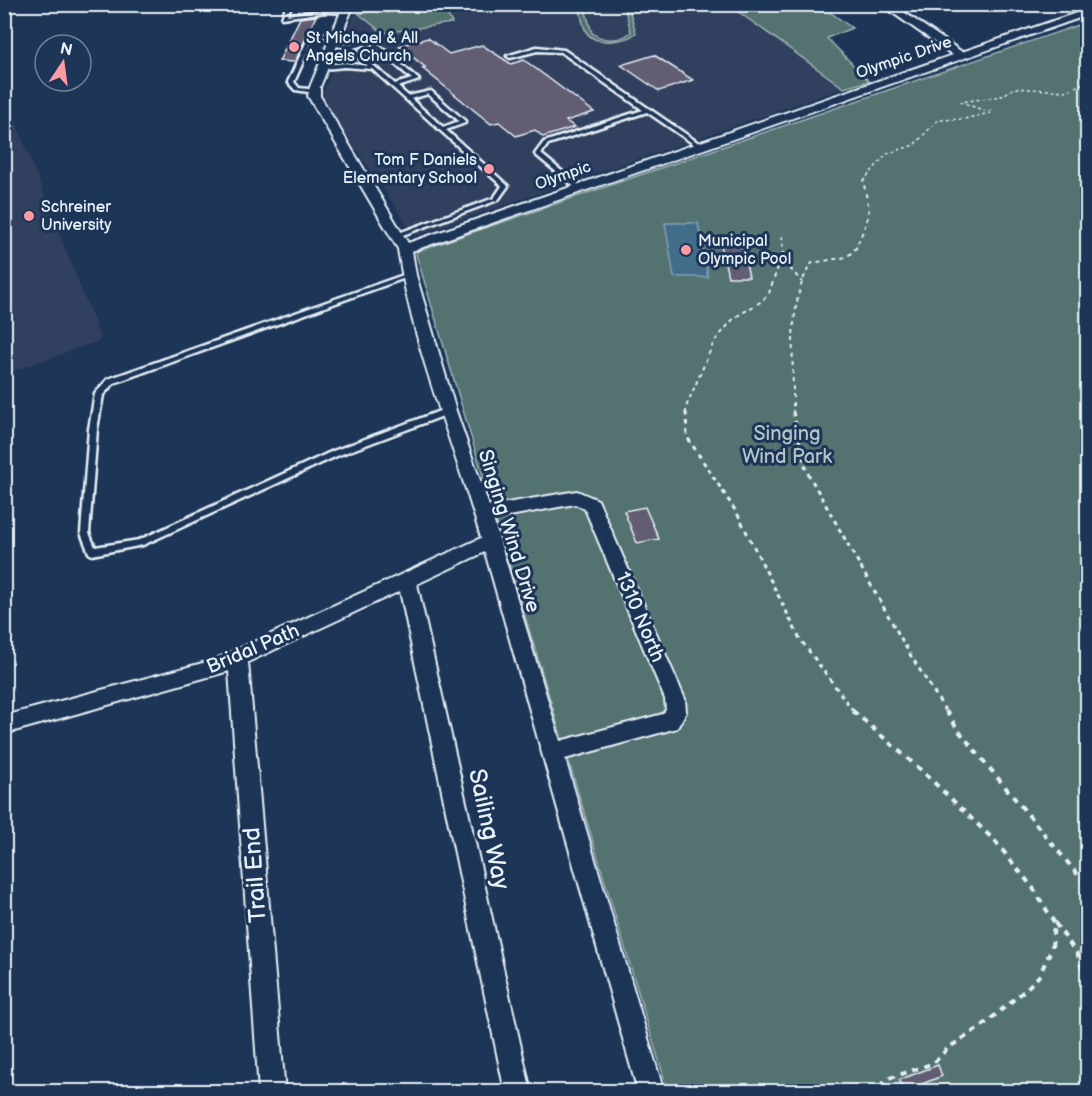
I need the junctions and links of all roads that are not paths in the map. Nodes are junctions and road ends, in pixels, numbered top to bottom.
1 (290, 4) edge
2 (329, 4) edge
3 (885, 4) edge
4 (348, 8) edge
5 (326, 11) junction
6 (1088, 12) edge
7 (340, 42) junction
8 (510, 56) dead end
9 (961, 56) junction
10 (324, 67) junction
11 (374, 68) junction
12 (394, 86) junction
13 (315, 91) junction
14 (408, 98) junction
15 (648, 110) junction
16 (442, 129) junction
17 (731, 136) joint
18 (700, 146) junction
19 (579, 188) junction
20 (402, 242) junction
21 (409, 275) junction
22 (448, 411) junction
23 (483, 514) junction
24 (490, 542) junction
25 (407, 579) junction
26 (238, 658) junction
27 (4, 724) edge
28 (552, 753) junction
29 (272, 1092) edge
30 (518, 1092) edge
31 (651, 1092) edge

1 - 5 lane
2 - 5 lane
3 - 9 street
4 - 5 lane
4 - 7 street
6 - 9 street, Olympic Drive
7 - 10 street
7 - 11 lane
7 - 12 lane
7 - 13 lane
8 - 15 lane
9 - 17 street, Olympic Drive
10 - 11 lane
10 - 13 street
11 - 12 lane
12 - 14 lane
13 - 20 street, Singing Wind Drive
14 - 16 lane
14 - 16 lane
15 - 18 lane
15 - 19 lane
16 - 20 lane
17 - 18 street, Olympic
18 - 19 street, Olympic
19 - 20 street, Olympic
20 - 21 street, Singing Wind Drive
21 - 22 street, Singing Wind Drive
21 - 22 lane
22 - 23 street, Singing Wind Drive
23 - 24 street, Singing Wind Drive
23 - 28 street, 1310 North
24 - 25 street, Bridal Path
24 - 28 street, Singing Wind Drive
25 - 26 street, Bridal Path
25 - 30 street, Sailing Way
26 - 27 street, Bridal Path
26 - 29 street, Trail End
28 - 31 street, Singing Wind Drive

